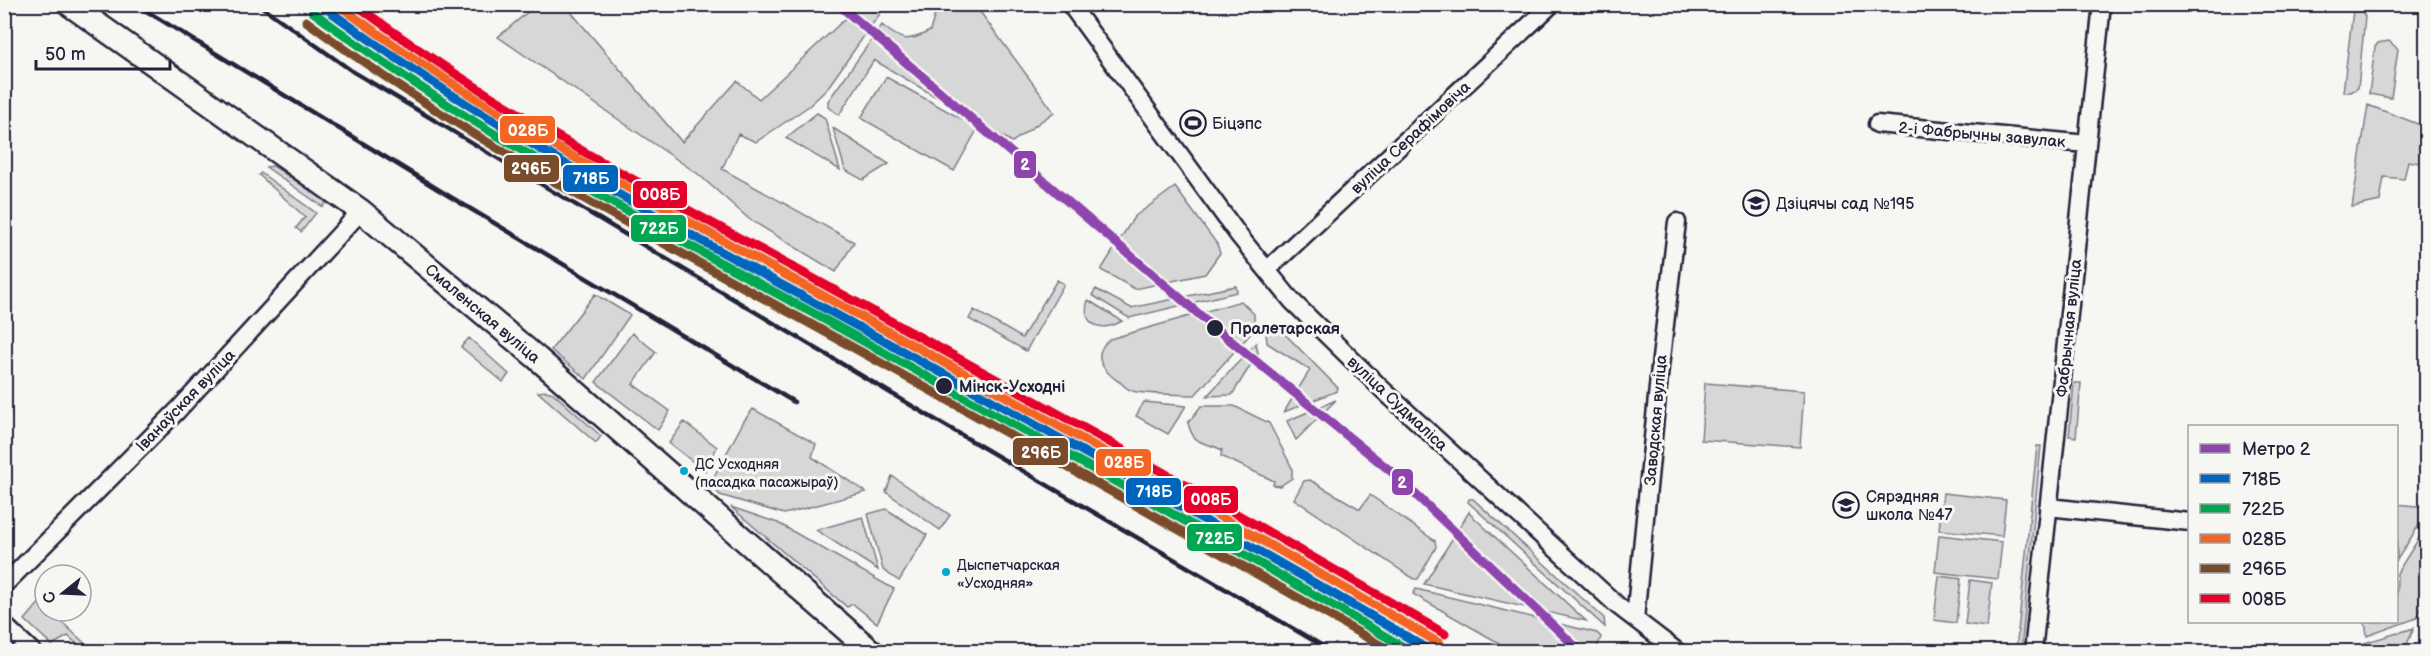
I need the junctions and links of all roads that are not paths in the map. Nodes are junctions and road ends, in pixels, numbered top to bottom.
1 (69, 4) edge
2 (1070, 4) edge
3 (1552, 4) edge
4 (2102, 4) edge
5 (1877, 124) dead end
6 (2087, 144) junction
7 (362, 211) junction
8 (1677, 222) dead end
9 (1267, 270) junction
10 (2048, 507) junction
11 (2188, 522) edge
12 (4, 585) edge
13 (1635, 619) junction
14 (4, 625) edge
15 (33, 651) edge
16 (872, 651) edge
17 (1678, 651) edge
18 (2033, 651) edge

1 - 7 main road, Смаленская вуліца
2 - 9 street, вуліца Судмаліса
3 - 9 street, вуліца Серафімовіча
4 - 6 street, Фабрычная вуліца
5 - 6 street, 2-і Фабрычны завулак
6 - 10 street, Фабрычная вуліца
7 - 12 street, Іванаўская вуліца
7 - 16 main road, Смаленская вуліца
8 - 13 street, Заводская вуліца
9 - 13 street, вуліца Судмаліса
10 - 11 street
10 - 18 street, Фабрычная вуліца
13 - 17 street, вуліца Судмаліса
14 - 15 street

